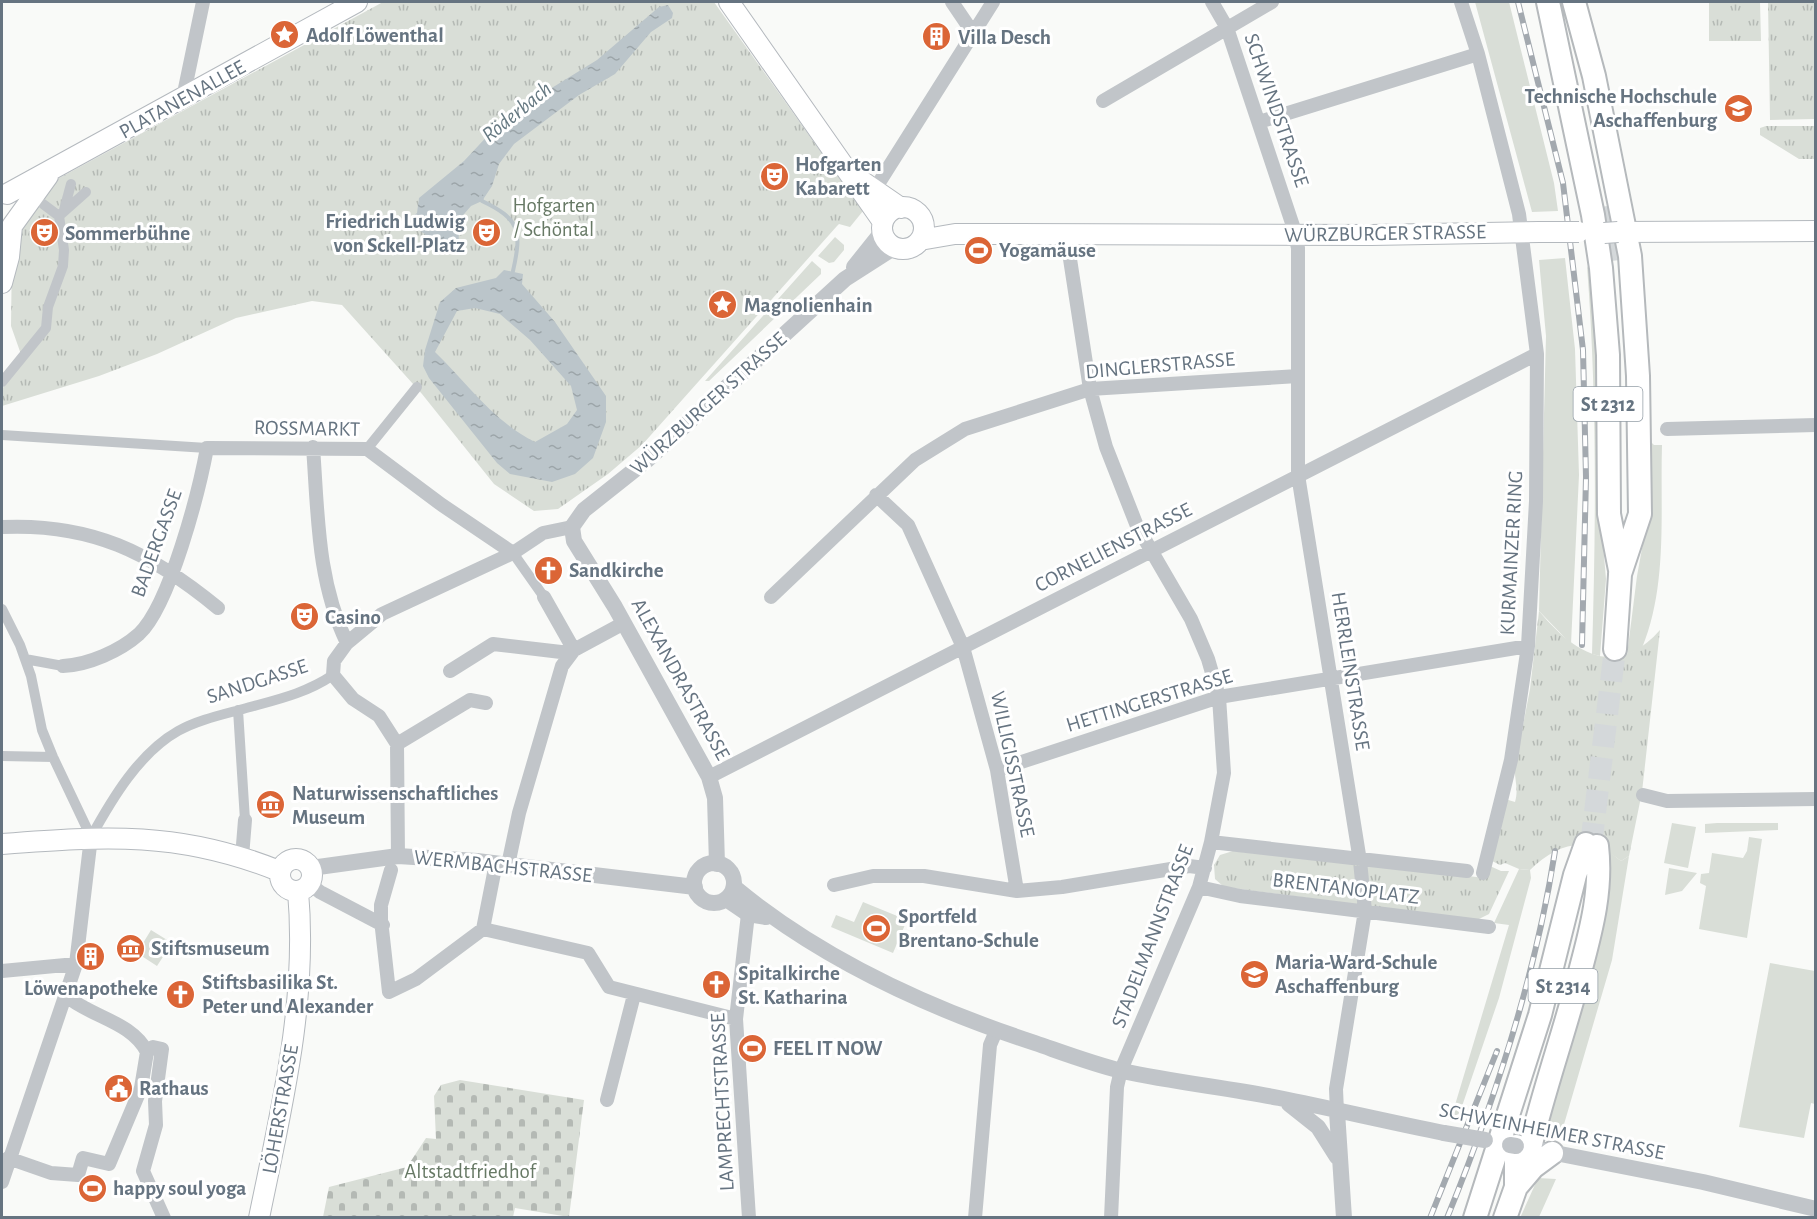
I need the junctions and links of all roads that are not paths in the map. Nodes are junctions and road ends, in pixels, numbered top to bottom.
1 (203, 2) edge
2 (357, 2) edge
3 (729, 2) edge
4 (952, 2) edge
5 (993, 2) edge
6 (1212, 2) edge
7 (1272, 2) edge
8 (1461, 2) edge
9 (1574, 2) edge
10 (1553, 4) edge
11 (1227, 28) junction
12 (973, 33) junction
13 (1478, 54) junction
14 (183, 98) junction
15 (1103, 101) dead end
16 (1259, 122) junction
17 (847, 170) junction
18 (51, 171) junction
19 (880, 181) dead end
20 (71, 184) dead end
21 (4, 191) edge
22 (86, 192) dead end
23 (43, 204) dead end
24 (1608, 206) tunnel mouth
25 (901, 208) junction
26 (62, 213) junction
27 (2, 218) edge
28 (922, 220) junction
29 (1526, 226) junction
30 (883, 227) junction
31 (1815, 231) edge
32 (1605, 232) junction
33 (1066, 233) junction
34 (955, 234) junction
35 (1296, 235) junction
36 (920, 240) junction
37 (895, 247) junction
38 (1615, 265) tunnel mouth
39 (845, 279) junction
40 (2, 284) edge
41 (1536, 354) junction
42 (1298, 376) junction
43 (2, 382) edge
44 (417, 387) dead end
45 (1090, 389) junction
46 (1815, 425) edge
47 (1667, 429) dead end
48 (2, 435) edge
49 (314, 447) junction
50 (207, 448) junction
51 (367, 448) junction
52 (1298, 475) junction
53 (876, 495) junction
54 (2, 527) edge
55 (572, 527) junction
56 (1150, 552) junction
57 (513, 553) junction
58 (171, 571) junction
59 (1620, 574) junction
60 (544, 597) joint
61 (771, 597) dead end
62 (218, 608) dead end
63 (2, 609) edge
64 (624, 623) junction
65 (4, 625) edge
66 (347, 643) junction
67 (1528, 646) junction
68 (963, 647) junction
69 (1615, 649) tunnel mouth
70 (574, 650) junction
71 (25, 659) junction
72 (63, 666) joint
73 (450, 671) dead end
74 (333, 675) junction
75 (1332, 677) junction
76 (1219, 697) junction
77 (486, 703) dead end
78 (238, 710) junction
79 (398, 744) junction
80 (2, 756) edge
81 (53, 757) junction
82 (997, 770) junction
83 (709, 777) junction
84 (1643, 795) dead end
85 (1815, 799) edge
86 (245, 820) joint
87 (91, 837) junction
88 (1211, 842) junction
89 (2, 844) edge
90 (1591, 845) junction
91 (242, 857) junction
92 (1360, 861) junction
93 (394, 863) junction
94 (502, 864) junction
95 (717, 864) junction
96 (1205, 868) junction
97 (279, 871) junction
98 (1467, 871) dead end
99 (1483, 873) dead end
100 (306, 881) junction
101 (834, 885) dead end
102 (695, 887) junction
103 (1199, 887) junction
104 (1017, 891) junction
105 (730, 893) junction
106 (751, 909) junction
107 (1365, 911) junction
108 (383, 925) junction
109 (1489, 927) dead end
110 (483, 929) junction
111 (76, 964) junction
112 (2, 970) edge
113 (65, 995) junction
114 (634, 995) junction
115 (736, 1019) junction
116 (996, 1031) junction
117 (147, 1052) junction
118 (1121, 1070) junction
119 (1281, 1099) junction
120 (607, 1100) dead end
121 (1337, 1112) junction
122 (7, 1149) edge
123 (1517, 1153) junction
124 (1340, 1164) junction
125 (2, 1182) edge
126 (1815, 1209) edge
127 (164, 1218) edge
128 (259, 1218) edge
129 (749, 1218) edge
130 (975, 1218) edge
131 (1111, 1218) edge
132 (1344, 1218) edge
133 (1475, 1218) edge
134 (1489, 1218) edge
135 (1505, 1218) edge

1 - 14 street
2 - 14 main road, PLATANENALLEE
3 - 17 main road
4 - 12 street
5 - 12 street
6 - 11 street, SCHWINDSTRASSE
7 - 11 street
8 - 13 street, KURMAINZER RING
9 - 32 highway, St 2312
10 - 24 highway
10 - 32 highway, St 2312
11 - 15 street
11 - 16 street, SCHWINDSTRASSE
12 - 19 street
13 - 16 street
13 - 29 street, KURMAINZER RING
14 - 18 main road, PLATANENALLEE
16 - 35 street, SCHWINDSTRASSE
17 - 25 main road
17 - 30 main road
18 - 21 main road, PLATANENALLEE
18 - 40 main road
20 - 26 street
21 - 27 main road
22 - 26 street
23 - 26 street
25 - 28 main road
25 - 30 main road
26 - 43 street
28 - 34 main road, WÜRZBURGER STRASSE
28 - 36 main road
29 - 32 main road, WÜRZBURGER STRASSE, bridge
29 - 35 main road, WÜRZBURGER STRASSE
29 - 41 street, KURMAINZER RING
30 - 37 main road
30 - 39 street, WÜRZBURGER STRASSE
31 - 32 main road, WÜRZBURGER STRASSE
32 - 59 highway, St 2312
32 - 59 highway, St 2312
33 - 34 main road, WÜRZBURGER STRASSE
33 - 35 main road, WÜRZBURGER STRASSE
33 - 45 street, STADELMANNSTRASSE
34 - 36 main road, WÜRZBURGER STRASSE
35 - 42 street, HERRLEINSTRASSE
36 - 37 main road
37 - 39 street, WÜRZBURGER STRASSE
38 - 59 highway
39 - 55 street, WÜRZBURGER STRASSE
41 - 52 street, CORNELIENSTRASSE
41 - 67 street, KURMAINZER RING
42 - 45 street, DINGLERSTRASSE
42 - 52 street, HERRLEINSTRASSE
44 - 51 street
45 - 53 street, DINGLERSTRASSE
45 - 56 street, STADELMANNSTRASSE
46 - 47 street
48 - 50 street, ROSSMARKT
49 - 50 street, ROSSMARKT
49 - 51 street, ROSSMARKT
49 - 66 street
50 - 58 street, BADERGASSE
51 - 57 street, ROSSMARKT
52 - 56 street, CORNELIENSTRASSE
52 - 75 street, HERRLEINSTRASSE
53 - 61 street, DINGLERSTRASSE
53 - 68 street, WILLIGISSTRASSE
54 - 58 street
55 - 57 street
55 - 64 street, ALEXANDRASTRASSE
56 - 68 street, CORNELIENSTRASSE
56 - 76 street, STADELMANNSTRASSE
57 - 60 street
57 - 66 street, SANDGASSE
58 - 62 street
58 - 72 street, BADERGASSE
59 - 69 highway
60 - 70 street
63 - 65 street
64 - 70 street
64 - 83 street, ALEXANDRASTRASSE
65 - 71 street
66 - 74 street, SANDGASSE
67 - 75 street, HETTINGERSTRASSE
67 - 99 street, KURMAINZER RING
68 - 82 street, WILLIGISSTRASSE
68 - 83 street, CORNELIENSTRASSE
70 - 73 street
70 - 94 street
71 - 72 street, BADERGASSE
71 - 81 street
74 - 78 street, SANDGASSE
74 - 79 street
75 - 76 street, HETTINGERSTRASSE
75 - 92 street, HERRLEINSTRASSE
76 - 82 street, HETTINGERSTRASSE
76 - 88 street, STADELMANNSTRASSE
77 - 79 street
78 - 86 street
78 - 87 street, SANDGASSE
79 - 93 street
80 - 81 street
81 - 87 street
82 - 104 street, WILLIGISSTRASSE
83 - 95 street, ALEXANDRASTRASSE
84 - 85 street
86 - 91 street
87 - 89 main road
87 - 91 main road
87 - 111 street
88 - 92 street, BRENTANOPLATZ
88 - 96 street, STADELMANNSTRASSE
90 - 123 highway
90 - 123 highway
90 - 134 highway, St 2314
91 - 97 main road
92 - 98 street, BRENTANOPLATZ
92 - 107 street, HERRLEINSTRASSE
93 - 94 street, WERMBACHSTRASSE
93 - 100 street, WERMBACHSTRASSE
93 - 108 street
94 - 102 street, WERMBACHSTRASSE
94 - 110 street
95 - 102 street
95 - 105 street
96 - 103 street, STADELMANNSTRASSE
96 - 104 street
97 - 100 main road
97 - 100 main road
100 - 108 street
100 - 128 main road, LÖHERSTRASSE
101 - 104 street
102 - 105 street
103 - 107 street, BRENTANOPLATZ
103 - 118 street, STADELMANNSTRASSE
105 - 106 street, SCHWEINHEIMER STRASSE
106 - 115 street, LAMPRECHTSTRASSE
106 - 116 street, SCHWEINHEIMER STRASSE
107 - 109 street, BRENTANOPLATZ
107 - 121 street, HERRLEINSTRASSE
108 - 110 street
110 - 114 street
111 - 112 street
111 - 113 street
113 - 117 street
113 - 122 street
114 - 115 street
114 - 120 street
115 - 129 street, LAMPRECHTSTRASSE
116 - 118 street, SCHWEINHEIMER STRASSE
116 - 130 street
117 - 122 street
117 - 127 street
118 - 119 street, SCHWEINHEIMER STRASSE
118 - 131 street, STADELMANNSTRASSE
119 - 121 street, SCHWEINHEIMER STRASSE
119 - 124 street, SCHWEINHEIMER STRASSE
121 - 123 street, SCHWEINHEIMER STRASSE, bridge
121 - 124 street
122 - 125 street
123 - 126 street, SCHWEINHEIMER STRASSE
123 - 133 highway
123 - 135 highway
124 - 132 street

